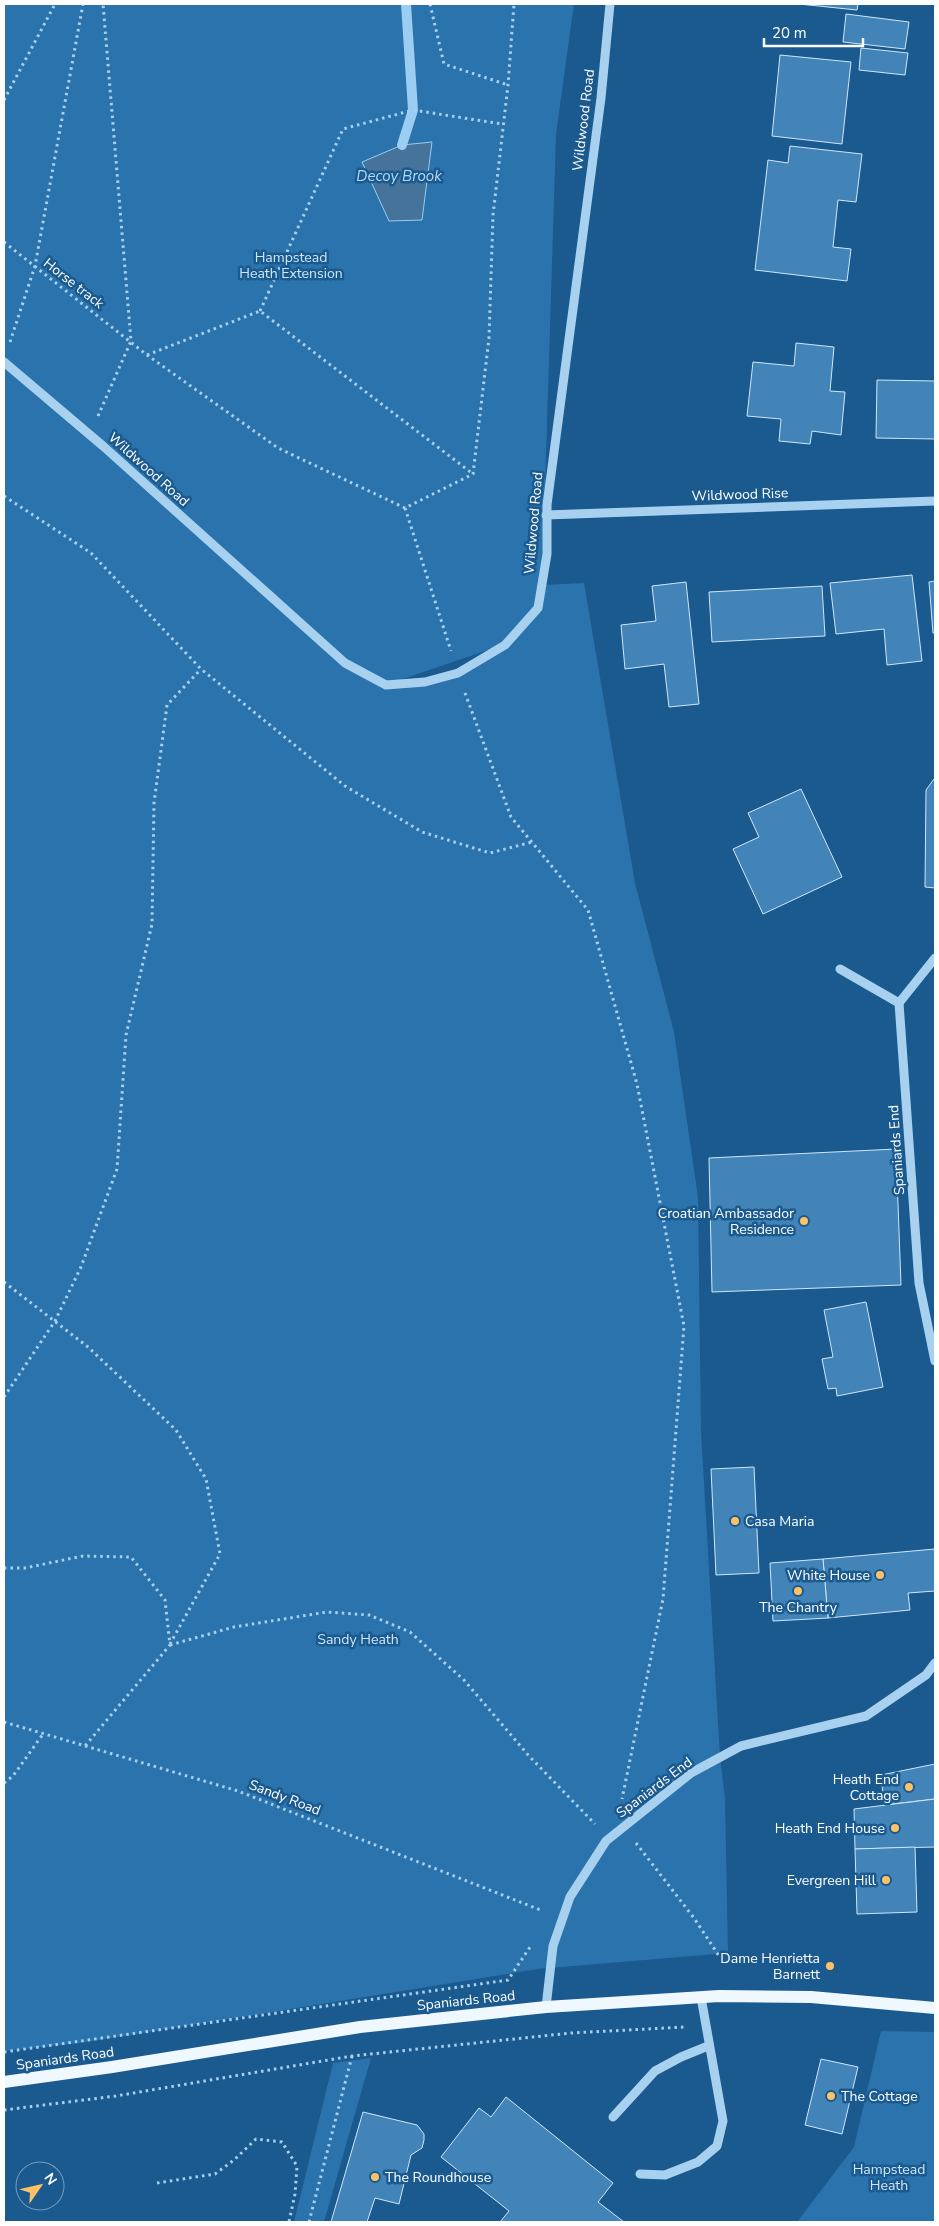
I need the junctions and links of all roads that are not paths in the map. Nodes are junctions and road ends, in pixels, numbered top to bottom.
1 (610, 4) edge
2 (4, 362) edge
3 (935, 501) edge
4 (546, 515) junction
5 (935, 958) edge
6 (840, 969) dead end
7 (899, 1003) junction
8 (935, 1361) edge
9 (935, 1663) edge
10 (702, 1997) junction
11 (546, 2007) junction
12 (935, 2008) edge
13 (708, 2046) junction
14 (4, 2082) edge
15 (613, 2117) dead end
16 (640, 2174) dead end

1 - 4 street, Wildwood Road
2 - 4 street, Wildwood Road
3 - 4 street, Wildwood Rise
5 - 7 street
6 - 7 street
7 - 8 street, Spaniards End
9 - 11 street, Spaniards End
10 - 11 main road, Spaniards Road
10 - 12 main road, Spaniards Road
10 - 13 street
11 - 14 main road, Spaniards Road
13 - 15 street
13 - 16 street

